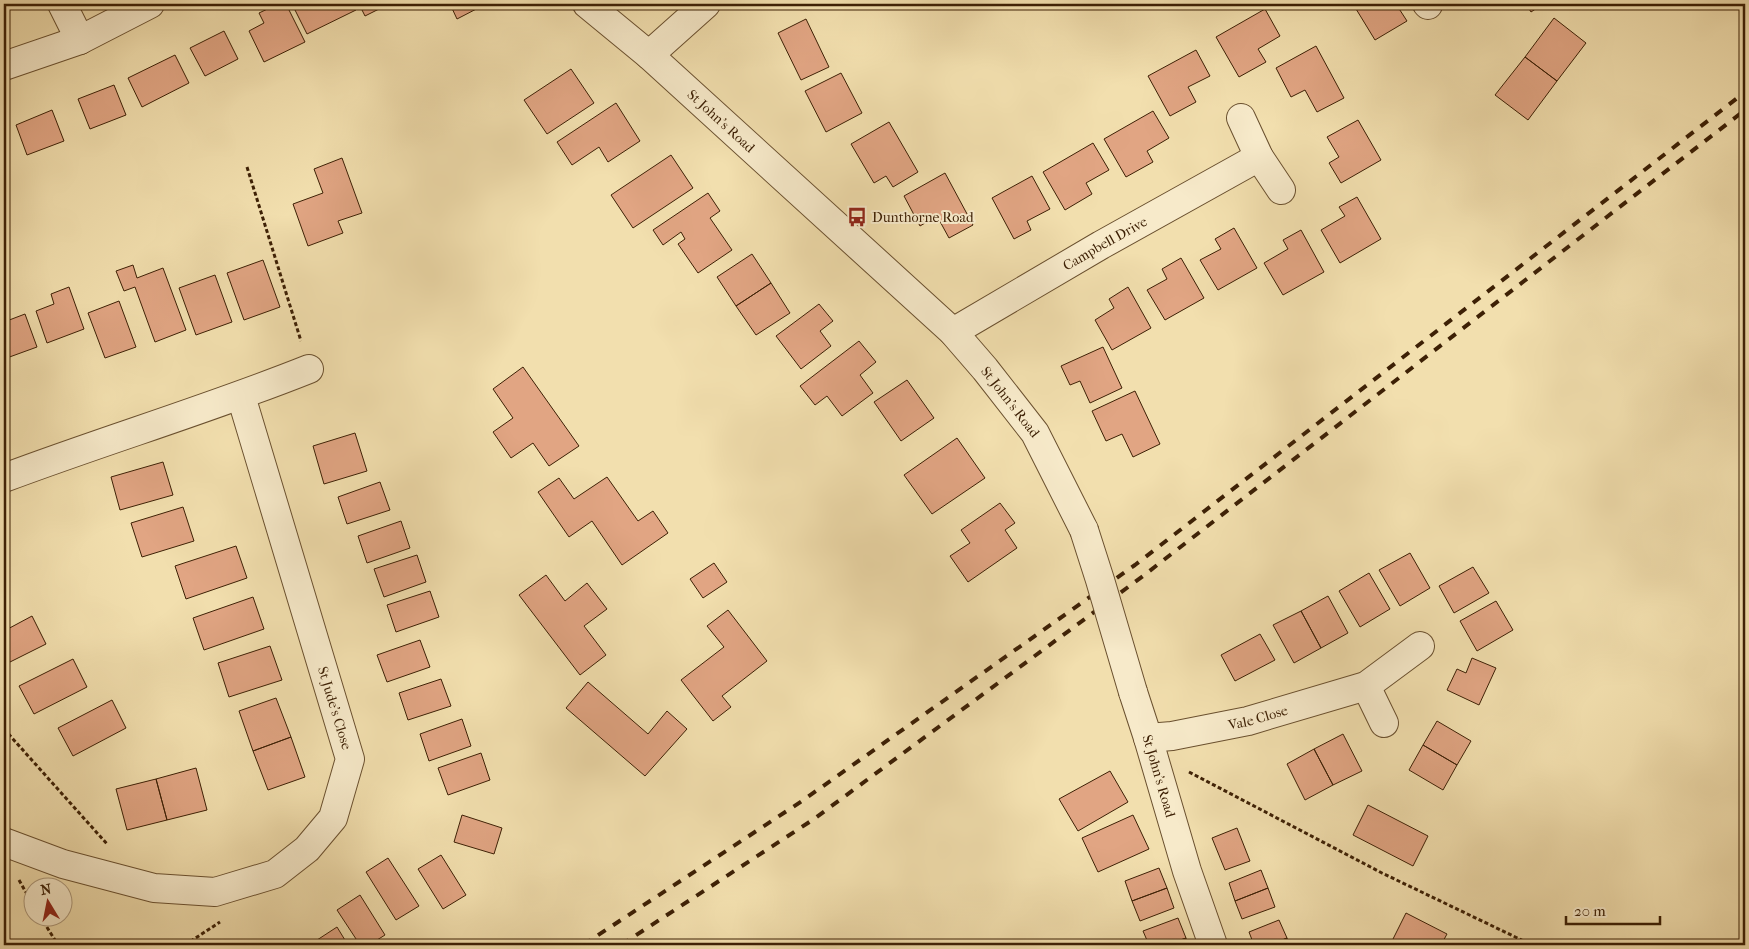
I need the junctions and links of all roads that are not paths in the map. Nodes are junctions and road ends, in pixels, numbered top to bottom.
1 (62, 4) edge
2 (150, 4) edge
3 (587, 4) edge
4 (706, 4) edge
5 (80, 40) junction
6 (649, 55) junction
7 (4, 66) edge
8 (1241, 118) dead end
9 (1259, 156) junction
10 (1281, 190) dead end
11 (953, 332) junction
12 (309, 369) road end
13 (241, 396) junction
14 (4, 478) edge
15 (1420, 646) dead end
16 (1366, 686) junction
17 (1384, 723) dead end
18 (1151, 748) junction
19 (4, 842) edge
20 (1213, 945) edge

1 - 5 street
2 - 5 street
3 - 6 street, St John's Road
4 - 6 street
5 - 7 street
6 - 11 street, St John's Road
8 - 9 street
9 - 10 street
9 - 11 street, Campbell Drive
11 - 18 street, St John's Road, bridge
12 - 13 street
13 - 14 street
13 - 19 street, St Jude's Close
15 - 16 street, Vale Close
16 - 17 street
16 - 18 street, Vale Close
18 - 20 street, St John's Road

